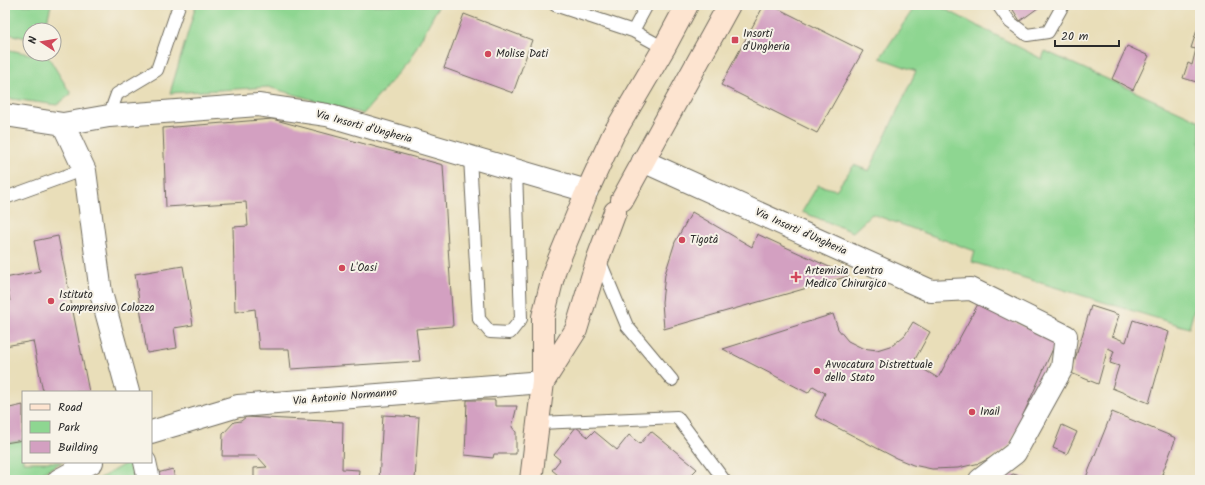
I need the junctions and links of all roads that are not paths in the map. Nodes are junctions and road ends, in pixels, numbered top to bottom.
1 (178, 5) edge
2 (555, 5) edge
3 (647, 5) edge
4 (687, 5) edge
5 (729, 5) edge
6 (998, 5) edge
7 (1062, 5) edge
8 (633, 31) junction
9 (664, 48) junction
10 (5, 115) edge
11 (109, 116) junction
12 (63, 124) junction
13 (470, 157) junction
14 (642, 161) junction
15 (516, 170) junction
16 (85, 171) junction
17 (587, 191) junction
18 (5, 198) edge
19 (619, 206) junction
20 (598, 258) junction
21 (543, 317) junction
22 (521, 318) junction
23 (672, 380) dead end
24 (543, 382) junction
25 (128, 391) edge
26 (539, 423) junction
27 (152, 432) edge
28 (90, 463) edge
29 (145, 463) edge
30 (59, 480) edge
31 (149, 480) edge
32 (531, 480) edge
33 (724, 480) edge
34 (980, 480) edge

1 - 11 lane
2 - 8 lane
3 - 8 lane
4 - 9 main road
5 - 14 main road
6 - 7 lane
8 - 9 lane
9 - 17 main road
10 - 12 street, Via Insorti d'Ungheria
11 - 12 street, Via Insorti d'Ungheria
11 - 13 street, Via Insorti d'Ungheria
12 - 16 street
13 - 15 street, Via Insorti d'Ungheria
13 - 22 lane
14 - 19 main road
14 - 34 street, Via Insorti d'Ungheria
15 - 17 street, Via Insorti d'Ungheria
15 - 22 lane
16 - 18 lane
16 - 25 street
17 - 19 main road
17 - 19 main road
17 - 21 main road
19 - 20 main road
20 - 23 lane
20 - 24 main road
21 - 22 lane
21 - 24 main road
24 - 26 main road
24 - 27 street, Via Antonio Normanno
26 - 32 main road
26 - 33 lane
28 - 30 street
29 - 31 street

